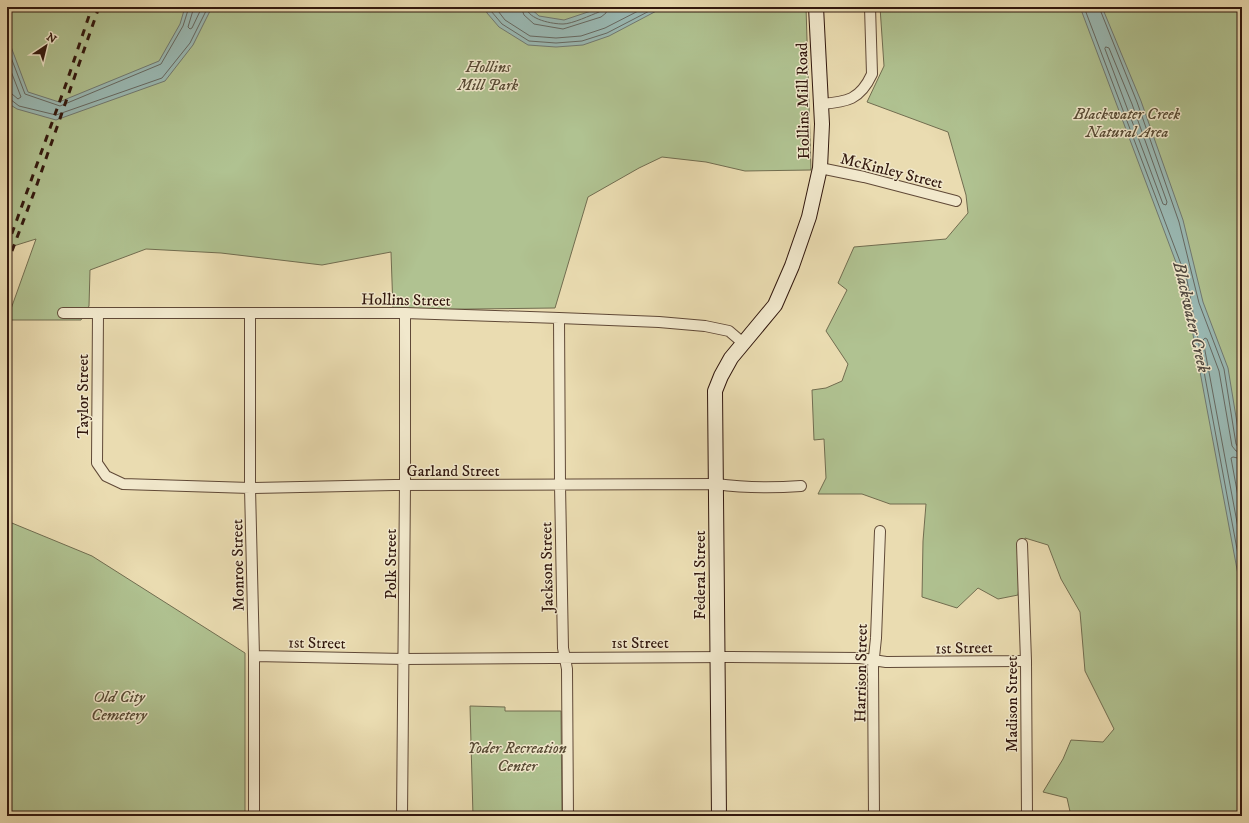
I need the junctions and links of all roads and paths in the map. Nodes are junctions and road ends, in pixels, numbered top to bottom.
1 (816, 7) edge
2 (870, 7) edge
3 (821, 104) junction
4 (820, 168) junction
5 (956, 202) dead end
6 (63, 313) dead end
7 (98, 313) junction
8 (405, 313) junction
9 (250, 314) junction
10 (559, 318) junction
11 (743, 343) junction
12 (106, 476) joint
13 (716, 484) junction
14 (560, 485) junction
15 (406, 486) junction
16 (801, 486) dead end
17 (250, 488) junction
18 (880, 531) dead end
19 (1022, 544) dead end
20 (254, 656) junction
21 (717, 657) junction
22 (404, 658) junction
23 (565, 658) junction
24 (874, 660) junction
25 (1026, 661) junction
26 (254, 816) edge
27 (402, 816) edge
28 (568, 816) edge
29 (719, 816) edge
30 (874, 816) edge
31 (1027, 816) edge

1 - 3 street, Hollins Mill Road
2 - 3 street
3 - 4 street, Hollins Mill Road
4 - 5 street, McKinley Street
4 - 11 street, Hollins Mill Road
6 - 7 street, Hollins Street
7 - 9 street, Hollins Street
7 - 12 street, Taylor Street
8 - 9 street, Hollins Street
8 - 10 street, Hollins Street
8 - 15 street, Polk Street
9 - 17 street, Monroe Street
10 - 11 street, Hollins Street
10 - 14 street, Jackson Street
11 - 13 street, Federal Street
12 - 17 street, Garland Street
13 - 14 street, Garland Street
13 - 16 street, Garland Street
13 - 21 street, Federal Street
14 - 15 street, Garland Street
14 - 23 street, Jackson Street
15 - 17 street, Garland Street
15 - 22 street, Polk Street
17 - 20 street, Monroe Street
18 - 24 street, Harrison Street
19 - 25 street, Madison Street
20 - 22 street, 1st Street
20 - 26 street, Monroe Street
21 - 23 street, 1st Street
21 - 24 street, 1st Street
21 - 29 street, Federal Street
22 - 23 street, 1st Street
22 - 27 street, Polk Street
23 - 28 street, Jackson Street
24 - 25 street, 1st Street
24 - 30 street, Harrison Street
25 - 31 street, Madison Street

